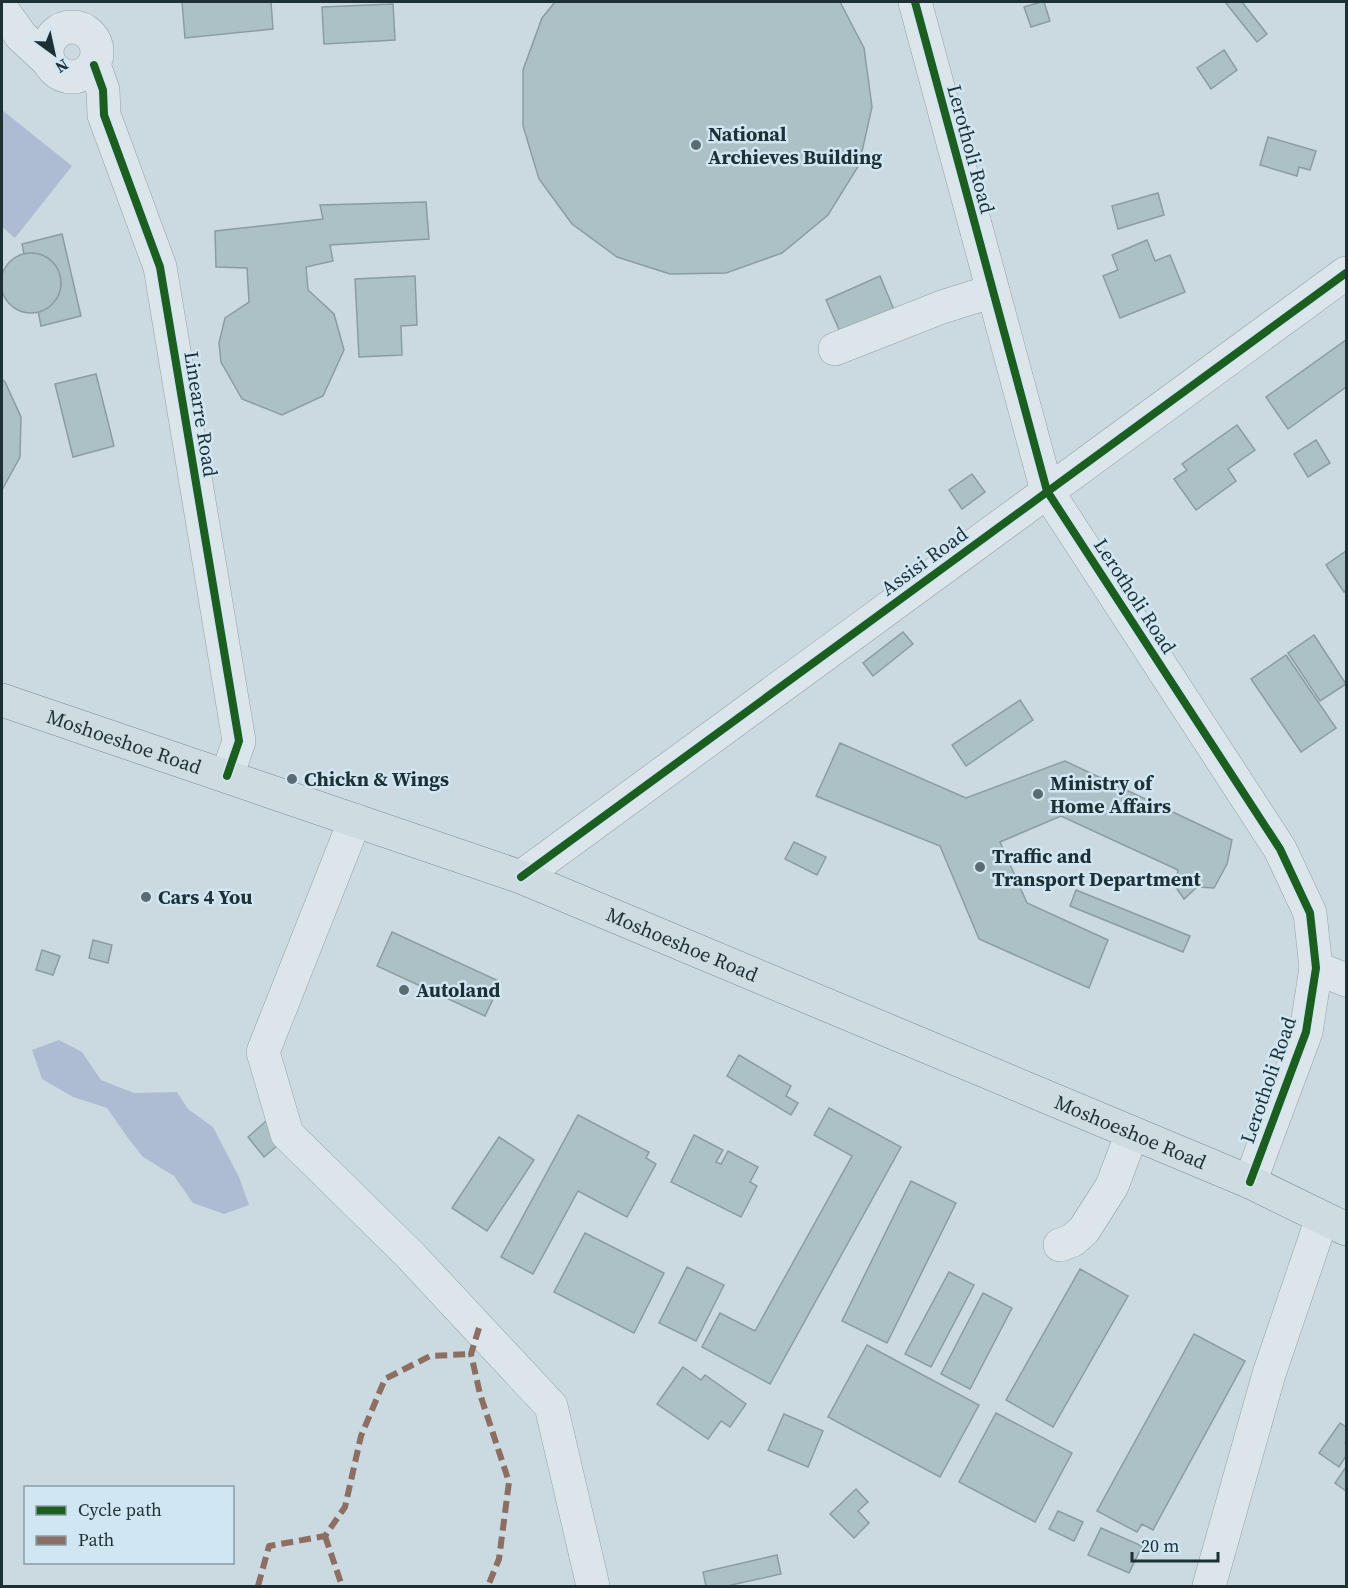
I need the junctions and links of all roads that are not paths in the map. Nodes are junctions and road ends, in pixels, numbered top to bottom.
1 (915, 2) edge
2 (10, 5) edge
3 (72, 37) edge
4 (1347, 273) edge
5 (993, 291) junction
6 (836, 349) dead end
7 (1047, 491) junction
8 (2, 700) edge
9 (227, 776) junction
10 (355, 820) junction
11 (521, 877) junction
12 (1316, 968) junction
13 (1347, 980) edge
14 (1132, 1133) junction
15 (1250, 1182) junction
16 (1334, 1223) edge
17 (1060, 1245) dead end
18 (593, 1587) edge
19 (1209, 1587) edge

1 - 5 street, Lerotholi Road
2 - 3 street
3 - 9 street, Linearre Road
4 - 7 street, Assisi Road
5 - 6 street
5 - 7 street, Lerotholi Road
7 - 11 street, Assisi Road
7 - 12 street, Lerotholi Road
8 - 9 main road, Moshoeshoe Road
9 - 10 main road, Moshoeshoe Road
10 - 11 main road, Moshoeshoe Road
10 - 18 street
11 - 14 main road, Moshoeshoe Road
12 - 13 street
12 - 15 street, Lerotholi Road
14 - 15 main road, Moshoeshoe Road
14 - 17 street
15 - 16 main road, Moshoeshoe Road
16 - 19 street

